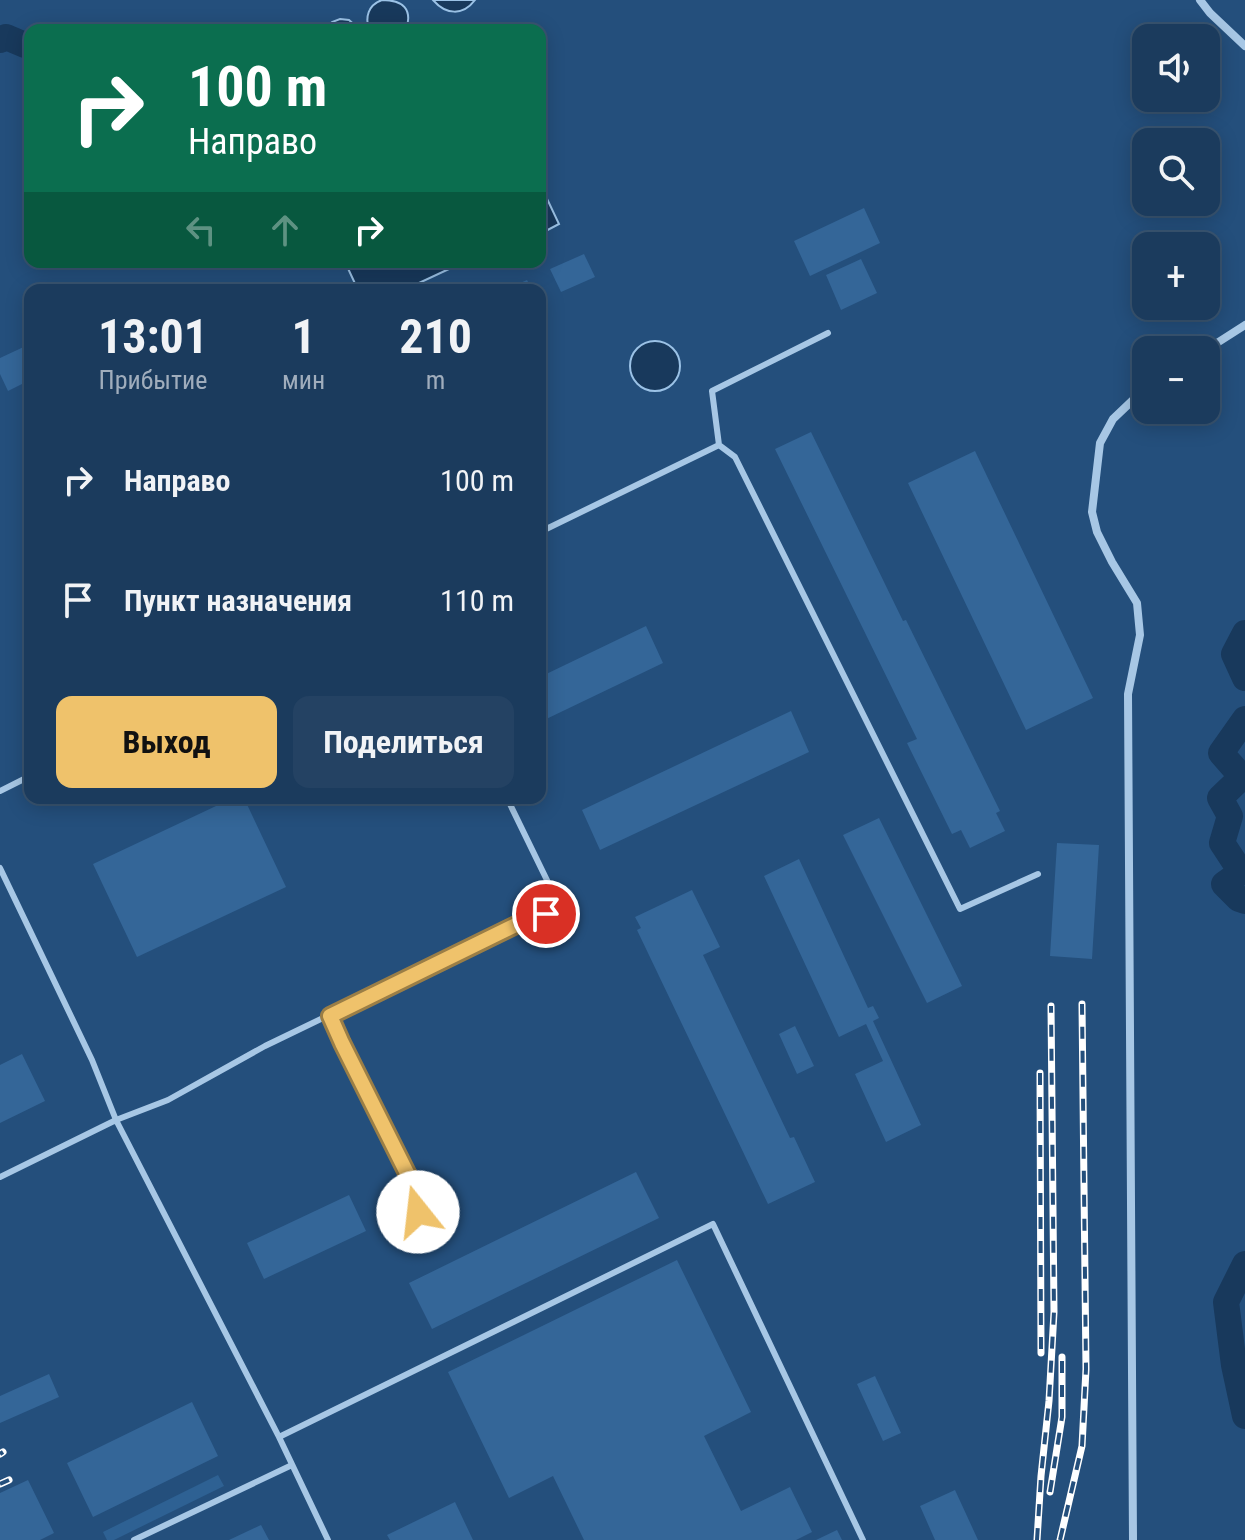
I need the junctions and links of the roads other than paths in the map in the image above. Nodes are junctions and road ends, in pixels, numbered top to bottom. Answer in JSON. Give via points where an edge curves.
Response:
{"nodes":[{"id":1,"x":1200,"y":0,"type":"edge"},
{"id":2,"x":1245,"y":46,"type":"edge"},
{"id":3,"x":1245,"y":325,"type":"edge"},
{"id":4,"x":828,"y":333,"type":"dead end"},
{"id":5,"x":1220,"y":341,"type":"edge"},
{"id":6,"x":1132,"y":401,"type":"edge"},
{"id":7,"x":719,"y":445,"type":"junction"},
{"id":8,"x":546,"y":529,"type":"edge"},
{"id":9,"x":24,"y":779,"type":"edge"},
{"id":10,"x":0,"y":791,"type":"edge"},
{"id":11,"x":510,"y":804,"type":"edge"},
{"id":12,"x":0,"y":868,"type":"edge"},
{"id":13,"x":1038,"y":874,"type":"dead end"},
{"id":14,"x":330,"y":1016,"type":"junction"},
{"id":15,"x":116,"y":1120,"type":"junction"},
{"id":16,"x":0,"y":1177,"type":"edge"},
{"id":17,"x":418,"y":1212,"type":"dead end"},
{"id":18,"x":279,"y":1437,"type":"junction"},
{"id":19,"x":292,"y":1465,"type":"junction"},
{"id":20,"x":158,"y":1529,"type":"junction"},
{"id":21,"x":134,"y":1540,"type":"edge"},
{"id":22,"x":161,"y":1540,"type":"edge"},
{"id":23,"x":328,"y":1540,"type":"edge"},
{"id":24,"x":863,"y":1540,"type":"edge"},
{"id":25,"x":1133,"y":1540,"type":"edge"}],
"edges":[{"from":1,"to":2,"type":"street"},
{"from":3,"to":5,"type":"street"},
{"from":4,"to":7,"type":"lane","via":[[712,391]]},
{"from":6,"to":25,"type":"street","via":[[1113,419],[1100,443],[1092,512],[1097,532],[1137,603],[1140,635],[1128,694]]},
{"from":7,"to":8,"type":"lane"},
{"from":7,"to":13,"type":"lane","via":[[735,457],[960,909]]},
{"from":9,"to":10,"type":"lane"},
{"from":11,"to":14,"type":"lane","via":[[561,909],[530,918]]},
{"from":12,"to":15,"type":"lane"},
{"from":14,"to":15,"type":"lane","via":[[168,1100]]},
{"from":14,"to":17,"type":"lane","via":[[419,1197]]},
{"from":15,"to":16,"type":"lane"},
{"from":15,"to":18,"type":"lane"},
{"from":18,"to":19,"type":"lane"},
{"from":18,"to":24,"type":"lane","via":[[713,1224]]},
{"from":19,"to":20,"type":"lane"},
{"from":19,"to":23,"type":"lane"},
{"from":20,"to":21,"type":"lane"},
{"from":20,"to":22,"type":"lane"}]}
